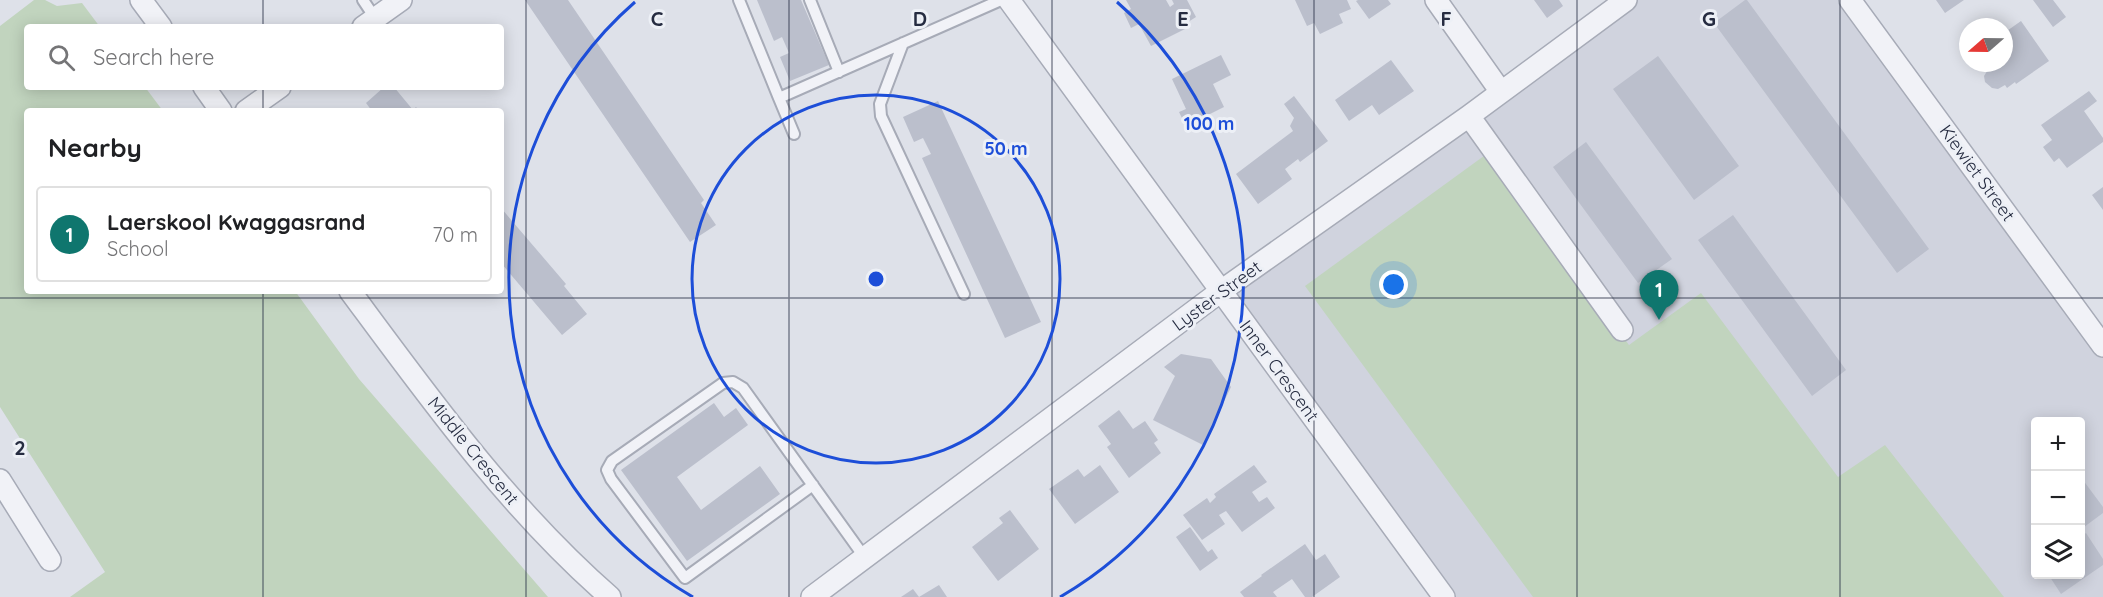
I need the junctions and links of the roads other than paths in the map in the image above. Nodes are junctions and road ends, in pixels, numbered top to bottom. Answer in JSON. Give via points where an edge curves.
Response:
{"nodes":[{"id":1,"x":363,"y":0,"type":"edge"},
{"id":2,"x":400,"y":0,"type":"edge"},
{"id":3,"x":739,"y":0,"type":"edge"},
{"id":4,"x":810,"y":0,"type":"edge"},
{"id":5,"x":1001,"y":0,"type":"edge"},
{"id":6,"x":1009,"y":0,"type":"edge"},
{"id":7,"x":1436,"y":0,"type":"edge"},
{"id":8,"x":1626,"y":0,"type":"edge"},
{"id":9,"x":1850,"y":0,"type":"edge"},
{"id":10,"x":145,"y":1,"type":"edge"},
{"id":11,"x":369,"y":23,"type":"edge"},
{"id":12,"x":159,"y":24,"type":"edge"},
{"id":13,"x":903,"y":43,"type":"junction"},
{"id":14,"x":838,"y":72,"type":"junction"},
{"id":15,"x":206,"y":90,"type":"edge"},
{"id":16,"x":276,"y":90,"type":"edge"},
{"id":17,"x":1501,"y":92,"type":"junction"},
{"id":18,"x":779,"y":98,"type":"junction"},
{"id":19,"x":219,"y":108,"type":"edge"},
{"id":20,"x":250,"y":108,"type":"edge"},
{"id":21,"x":1469,"y":116,"type":"junction"},
{"id":22,"x":794,"y":134,"type":"dead end"},
{"id":23,"x":1221,"y":291,"type":"junction"},
{"id":24,"x":352,"y":294,"type":"edge"},
{"id":25,"x":964,"y":294,"type":"dead end"},
{"id":26,"x":1622,"y":330,"type":"dead end"},
{"id":27,"x":2103,"y":346,"type":"edge"},
{"id":28,"x":0,"y":480,"type":"edge"},
{"id":29,"x":813,"y":485,"type":"junction"},
{"id":30,"x":865,"y":558,"type":"junction"},
{"id":31,"x":50,"y":560,"type":"dead end"},
{"id":32,"x":610,"y":597,"type":"edge"},
{"id":33,"x":812,"y":597,"type":"edge"},
{"id":34,"x":1444,"y":597,"type":"edge"}],
"edges":[{"from":1,"to":11,"type":"lane"},
{"from":2,"to":11,"type":"street"},
{"from":3,"to":18,"type":"lane"},
{"from":4,"to":14,"type":"lane"},
{"from":5,"to":13,"type":"lane"},
{"from":6,"to":23,"type":"street","name":"Inner Crescent"},
{"from":7,"to":17,"type":"street"},
{"from":8,"to":17,"type":"street","name":"Lyster Street"},
{"from":9,"to":27,"type":"street","name":"Kiewiet Street"},
{"from":10,"to":12,"type":"street"},
{"from":13,"to":14,"type":"lane"},
{"from":13,"to":25,"type":"lane","via":[[880,104],[881,116]]},
{"from":14,"to":18,"type":"lane"},
{"from":15,"to":19,"type":"street"},
{"from":16,"to":20,"type":"street"},
{"from":17,"to":21,"type":"street","name":"Lyster Street"},
{"from":18,"to":22,"type":"lane"},
{"from":21,"to":23,"type":"street","name":"Lyster Street"},
{"from":21,"to":26,"type":"street"},
{"from":23,"to":30,"type":"street","name":"Lyster Street"},
{"from":23,"to":34,"type":"street","name":"Inner Crescent"},
{"from":24,"to":32,"type":"street","name":"Middle Crescent","via":[[513,502],[573,565]]},
{"from":28,"to":31,"type":"street"},
{"from":29,"to":29,"type":"lane","via":[[744,388],[733,382],[723,383],[612,461],[607,470],[685,578]]},
{"from":29,"to":30,"type":"lane"},
{"from":30,"to":33,"type":"street","name":"Lyster Street"}]}
